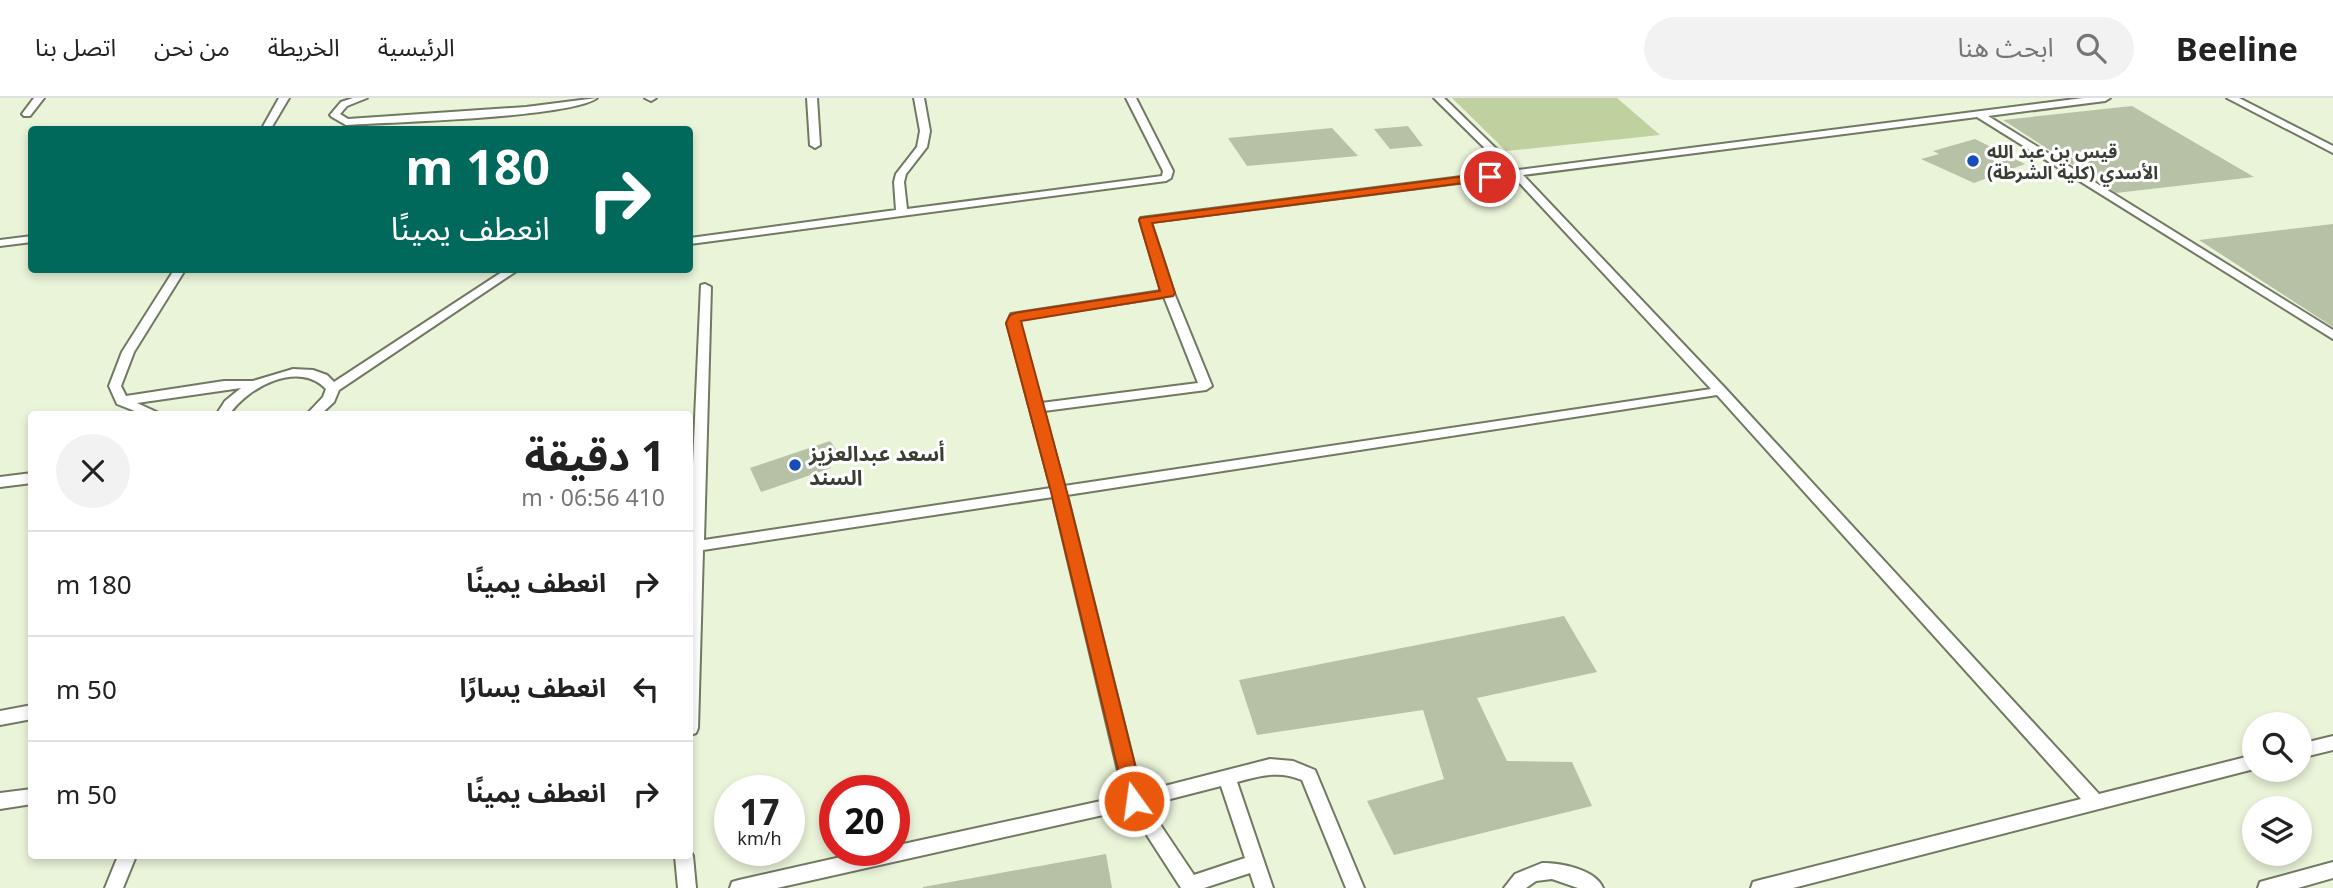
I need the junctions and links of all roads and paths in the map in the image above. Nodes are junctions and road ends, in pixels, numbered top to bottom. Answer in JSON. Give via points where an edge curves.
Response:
{"nodes":[{"id":1,"x":39,"y":98,"type":"edge"},
{"id":2,"x":284,"y":98,"type":"edge"},
{"id":3,"x":362,"y":98,"type":"edge"},
{"id":4,"x":592,"y":98,"type":"edge"},
{"id":5,"x":812,"y":98,"type":"edge"},
{"id":6,"x":919,"y":98,"type":"edge"},
{"id":7,"x":1131,"y":98,"type":"edge"},
{"id":8,"x":1439,"y":98,"type":"edge"},
{"id":9,"x":2099,"y":98,"type":"edge"},
{"id":10,"x":2105,"y":98,"type":"edge"},
{"id":11,"x":2232,"y":98,"type":"edge"},
{"id":12,"x":27,"y":114,"type":"dead end"},
{"id":13,"x":1979,"y":114,"type":"junction"},
{"id":14,"x":267,"y":126,"type":"edge"},
{"id":15,"x":815,"y":145,"type":"dead end"},
{"id":16,"x":2333,"y":150,"type":"edge"},
{"id":17,"x":1517,"y":173,"type":"junction"},
{"id":18,"x":902,"y":214,"type":"junction"},
{"id":19,"x":28,"y":240,"type":"edge"},
{"id":20,"x":693,"y":241,"type":"edge"},
{"id":21,"x":0,"y":243,"type":"edge"},
{"id":22,"x":177,"y":273,"type":"edge"},
{"id":23,"x":507,"y":273,"type":"edge"},
{"id":24,"x":705,"y":287,"type":"dead end"},
{"id":25,"x":1168,"y":293,"type":"junction"},
{"id":26,"x":2333,"y":335,"type":"edge"},
{"id":27,"x":256,"y":383,"type":"junction"},
{"id":28,"x":332,"y":388,"type":"junction"},
{"id":29,"x":1720,"y":391,"type":"junction"},
{"id":30,"x":122,"y":401,"type":"junction"},
{"id":31,"x":1037,"y":408,"type":"junction"},
{"id":32,"x":147,"y":411,"type":"edge"},
{"id":33,"x":224,"y":411,"type":"edge"},
{"id":34,"x":318,"y":411,"type":"edge"},
{"id":35,"x":28,"y":478,"type":"edge"},
{"id":36,"x":0,"y":482,"type":"edge"},
{"id":37,"x":1059,"y":492,"type":"junction"},
{"id":38,"x":698,"y":546,"type":"junction"},
{"id":39,"x":693,"y":660,"type":"edge"},
{"id":40,"x":28,"y":713,"type":"edge"},
{"id":41,"x":0,"y":718,"type":"edge"},
{"id":42,"x":2333,"y":743,"type":"edge"},
{"id":43,"x":2312,"y":748,"type":"edge"},
{"id":44,"x":2242,"y":765,"type":"edge"},
{"id":45,"x":1227,"y":777,"type":"junction"},
{"id":46,"x":28,"y":797,"type":"edge"},
{"id":47,"x":0,"y":801,"type":"edge"},
{"id":48,"x":1134,"y":801,"type":"junction"},
{"id":49,"x":2094,"y":801,"type":"junction"},
{"id":50,"x":126,"y":859,"type":"edge"},
{"id":51,"x":684,"y":859,"type":"edge"},
{"id":52,"x":1256,"y":863,"type":"junction"},
{"id":53,"x":2333,"y":870,"type":"edge"},
{"id":54,"x":1191,"y":886,"type":"edge"},
{"id":55,"x":114,"y":888,"type":"edge"},
{"id":56,"x":687,"y":888,"type":"edge"},
{"id":57,"x":739,"y":888,"type":"edge"},
{"id":58,"x":1264,"y":888,"type":"edge"},
{"id":59,"x":1355,"y":888,"type":"edge"},
{"id":60,"x":1513,"y":888,"type":"edge"},
{"id":61,"x":1594,"y":888,"type":"edge"},
{"id":62,"x":1760,"y":888,"type":"edge"},
{"id":63,"x":2267,"y":888,"type":"edge"}],
"edges":[{"from":1,"to":12,"type":"lane"},
{"from":2,"to":14,"type":"lane"},
{"from":3,"to":4,"type":"lane","via":[[344,103],[335,115],[346,122],[526,110]]},
{"from":5,"to":15,"type":"lane"},
{"from":6,"to":18,"type":"lane","via":[[925,131],[922,147],[901,174]]},
{"from":7,"to":18,"type":"lane","via":[[1168,171],[1166,178]]},
{"from":8,"to":17,"type":"lane"},
{"from":9,"to":10,"type":"lane"},
{"from":9,"to":13,"type":"lane"},
{"from":11,"to":16,"type":"lane"},
{"from":13,"to":17,"type":"lane"},
{"from":13,"to":26,"type":"lane"},
{"from":17,"to":25,"type":"lane","via":[[1145,220]]},
{"from":17,"to":29,"type":"lane"},
{"from":18,"to":20,"type":"lane"},
{"from":19,"to":21,"type":"lane"},
{"from":22,"to":30,"type":"lane","via":[[128,352],[115,386]]},
{"from":23,"to":28,"type":"lane"},
{"from":24,"to":38,"type":"lane"},
{"from":25,"to":31,"type":"lane","via":[[1015,317]]},
{"from":25,"to":31,"type":"lane","via":[[1206,386]]},
{"from":27,"to":28,"type":"lane","via":[[287,374],[315,374],[328,379]]},
{"from":27,"to":30,"type":"lane"},
{"from":27,"to":33,"type":"lane","via":[[239,393]]},
{"from":28,"to":34,"type":"lane"},
{"from":29,"to":37,"type":"lane"},
{"from":29,"to":49,"type":"lane"},
{"from":30,"to":32,"type":"lane"},
{"from":31,"to":37,"type":"lane"},
{"from":35,"to":36,"type":"lane"},
{"from":37,"to":38,"type":"lane"},
{"from":37,"to":48,"type":"lane"},
{"from":38,"to":39,"type":"lane"},
{"from":40,"to":41,"type":"lane"},
{"from":42,"to":43,"type":"lane"},
{"from":44,"to":49,"type":"lane"},
{"from":45,"to":48,"type":"lane"},
{"from":45,"to":52,"type":"lane"},
{"from":45,"to":59,"type":"lane","via":[[1270,766],[1310,775]]},
{"from":46,"to":47,"type":"lane"},
{"from":48,"to":54,"type":"lane"},
{"from":48,"to":57,"type":"lane"},
{"from":49,"to":62,"type":"lane"},
{"from":50,"to":55,"type":"lane"},
{"from":51,"to":56,"type":"lane"},
{"from":52,"to":54,"type":"lane"},
{"from":52,"to":58,"type":"lane"},
{"from":53,"to":63,"type":"lane"},
{"from":60,"to":61,"type":"lane","via":[[1539,871],[1559,871]]}]}
